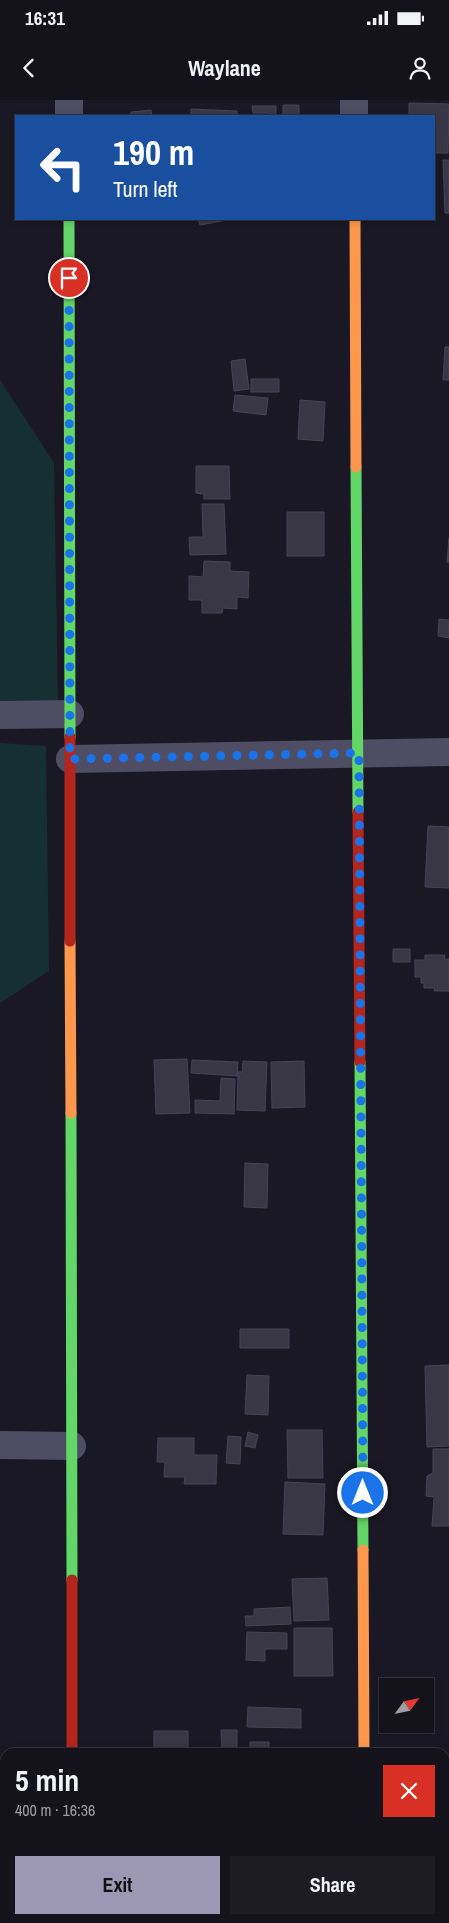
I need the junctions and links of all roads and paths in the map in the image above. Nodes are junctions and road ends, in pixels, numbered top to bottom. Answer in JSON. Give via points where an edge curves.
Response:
{"nodes":[{"id":1,"x":69,"y":100,"type":"edge"},
{"id":2,"x":354,"y":100,"type":"edge"},
{"id":3,"x":69,"y":115,"type":"edge"},
{"id":4,"x":354,"y":115,"type":"edge"},
{"id":5,"x":69,"y":220,"type":"edge"},
{"id":6,"x":355,"y":220,"type":"edge"},
{"id":7,"x":0,"y":714,"type":"edge"},
{"id":8,"x":70,"y":714,"type":"junction"},
{"id":9,"x":449,"y":752,"type":"edge"},
{"id":10,"x":359,"y":753,"type":"junction"},
{"id":11,"x":70,"y":759,"type":"junction"},
{"id":12,"x":0,"y":1445,"type":"edge"},
{"id":13,"x":72,"y":1446,"type":"junction"},
{"id":14,"x":72,"y":1748,"type":"edge"},
{"id":15,"x":364,"y":1748,"type":"edge"}],
"edges":[{"from":1,"to":3,"type":"street"},
{"from":2,"to":4,"type":"street"},
{"from":5,"to":8,"type":"street"},
{"from":6,"to":10,"type":"street"},
{"from":7,"to":8,"type":"street"},
{"from":8,"to":11,"type":"street"},
{"from":9,"to":10,"type":"street"},
{"from":10,"to":11,"type":"street"},
{"from":10,"to":15,"type":"street"},
{"from":11,"to":13,"type":"street"},
{"from":12,"to":13,"type":"street"},
{"from":13,"to":14,"type":"street"}]}
